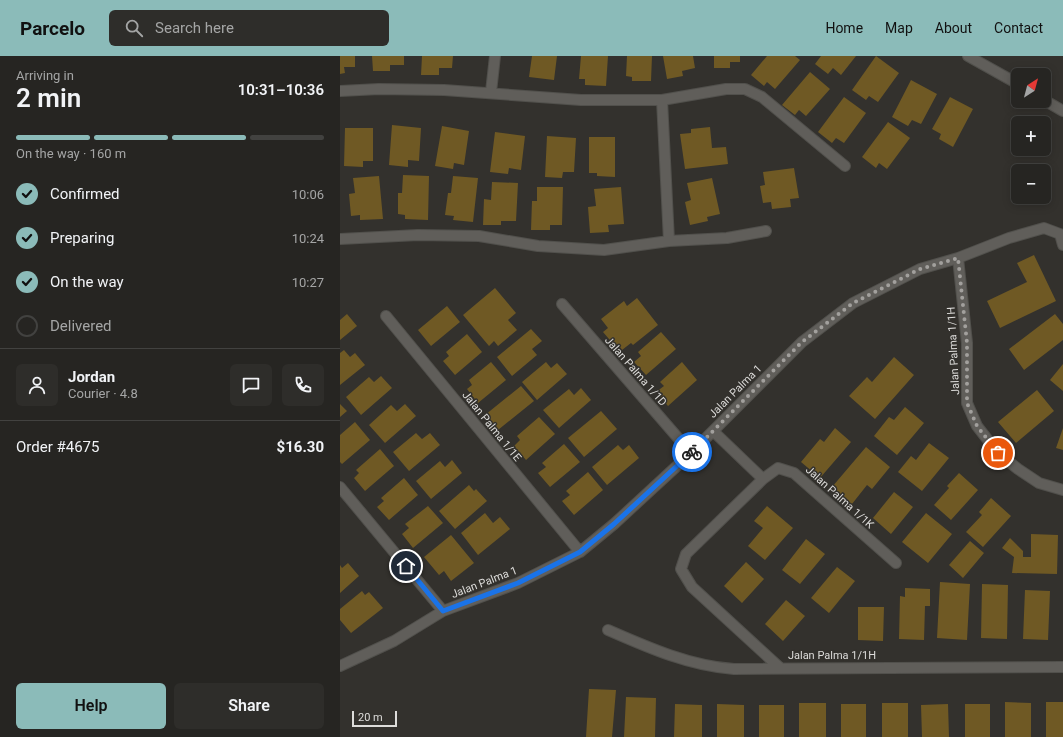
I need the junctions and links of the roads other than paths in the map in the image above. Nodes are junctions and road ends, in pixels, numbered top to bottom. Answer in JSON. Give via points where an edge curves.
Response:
{"nodes":[{"id":1,"x":495,"y":56,"type":"edge"},
{"id":2,"x":968,"y":56,"type":"edge"},
{"id":3,"x":1011,"y":80,"type":"edge"},
{"id":4,"x":340,"y":91,"type":"edge"},
{"id":5,"x":491,"y":92,"type":"junction"},
{"id":6,"x":662,"y":100,"type":"junction"},
{"id":7,"x":1051,"y":104,"type":"edge"},
{"id":8,"x":1063,"y":111,"type":"edge"},
{"id":9,"x":845,"y":166,"type":"dead end"},
{"id":10,"x":1062,"y":229,"type":"edge"},
{"id":11,"x":766,"y":231,"type":"dead end"},
{"id":12,"x":340,"y":239,"type":"edge"},
{"id":13,"x":669,"y":241,"type":"junction"},
{"id":14,"x":1063,"y":245,"type":"edge"},
{"id":15,"x":958,"y":258,"type":"junction"},
{"id":16,"x":562,"y":304,"type":"dead end"},
{"id":17,"x":386,"y":316,"type":"dead end"},
{"id":18,"x":713,"y":431,"type":"junction"},
{"id":19,"x":691,"y":453,"type":"junction"},
{"id":20,"x":763,"y":479,"type":"junction"},
{"id":21,"x":340,"y":487,"type":"edge"},
{"id":22,"x":1063,"y":490,"type":"edge"},
{"id":23,"x":580,"y":552,"type":"junction"},
{"id":24,"x":896,"y":562,"type":"dead end"},
{"id":25,"x":443,"y":611,"type":"junction"},
{"id":26,"x":608,"y":630,"type":"dead end"},
{"id":27,"x":340,"y":666,"type":"edge"},
{"id":28,"x":779,"y":667,"type":"junction"},
{"id":29,"x":1063,"y":667,"type":"edge"}],
"edges":[{"from":1,"to":5,"type":"street"},
{"from":2,"to":3,"type":"street"},
{"from":4,"to":5,"type":"street"},
{"from":5,"to":6,"type":"street","via":[[581,100]]},
{"from":6,"to":9,"type":"street","via":[[726,89],[745,89],[762,97]]},
{"from":6,"to":13,"type":"street"},
{"from":7,"to":8,"type":"street"},
{"from":10,"to":14,"type":"street"},
{"from":10,"to":15,"type":"street","name":"Jalan Palma 1","via":[[1044,228],[1009,238]]},
{"from":11,"to":13,"type":"street","via":[[727,238]]},
{"from":12,"to":13,"type":"street","via":[[418,235],[479,236],[538,246],[604,250]]},
{"from":15,"to":18,"type":"street","name":"Jalan Palma 1","via":[[920,269],[853,303],[802,342]]},
{"from":15,"to":22,"type":"street","name":"Jalan Palma 1/1H","via":[[967,343],[967,403],[977,426],[998,453],[1018,469],[1039,483]]},
{"from":16,"to":19,"type":"street","name":"Jalan Palma 1/1D"},
{"from":17,"to":23,"type":"street","name":"Jalan Palma 1/1E"},
{"from":18,"to":19,"type":"street","name":"Jalan Palma 1"},
{"from":18,"to":20,"type":"street"},
{"from":19,"to":23,"type":"street","name":"Jalan Palma 1"},
{"from":20,"to":24,"type":"street","name":"Jalan Palma 1/1K","via":[[778,468],[794,472]]},
{"from":20,"to":28,"type":"street","via":[[686,554],[681,569],[692,587]]},
{"from":21,"to":25,"type":"street"},
{"from":23,"to":25,"type":"street","name":"Jalan Palma 1","via":[[518,583]]},
{"from":25,"to":27,"type":"street","name":"Jalan Palma 1","via":[[394,641]]},
{"from":26,"to":28,"type":"street","name":"Jalan Palma 1/1H","via":[[651,649],[707,666],[734,669]]},
{"from":28,"to":29,"type":"street","name":"Jalan Palma 1/1H"}]}
